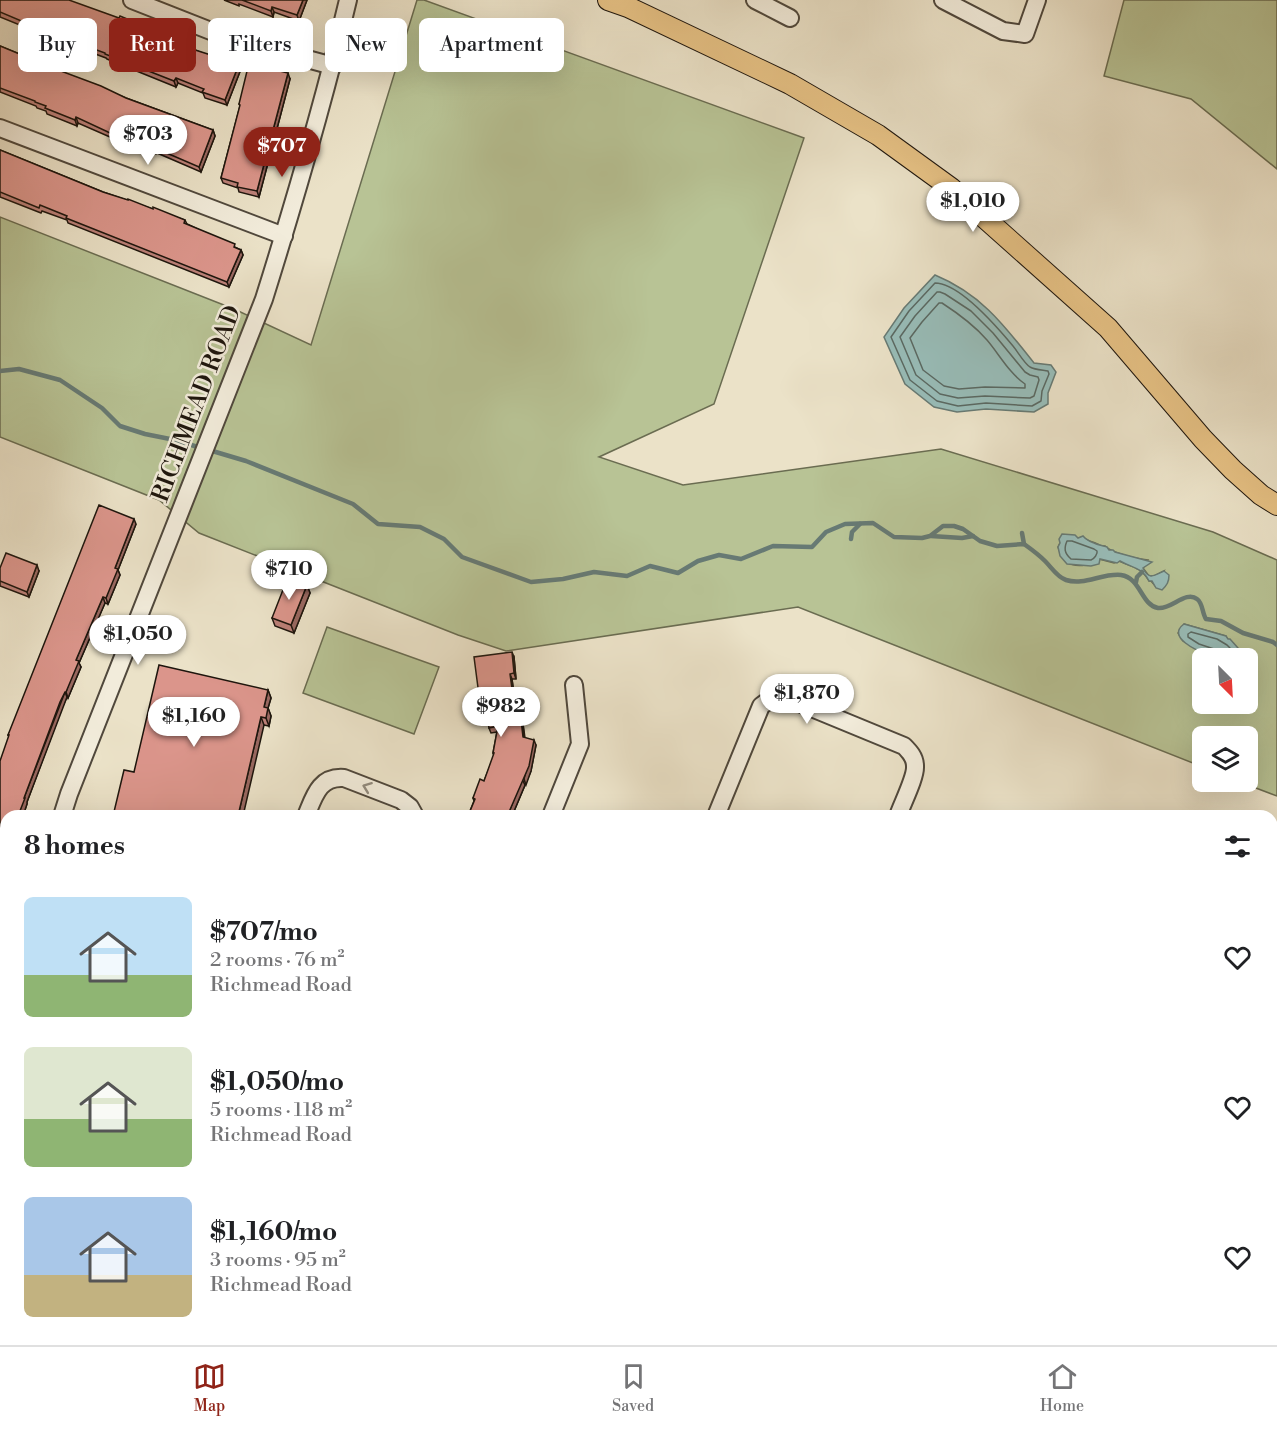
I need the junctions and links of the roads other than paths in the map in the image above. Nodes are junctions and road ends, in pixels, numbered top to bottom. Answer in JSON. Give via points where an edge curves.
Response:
{"nodes":[{"id":1,"x":132,"y":0,"type":"edge"},
{"id":2,"x":348,"y":0,"type":"edge"},
{"id":3,"x":608,"y":0,"type":"edge"},
{"id":4,"x":755,"y":0,"type":"edge"},
{"id":5,"x":944,"y":0,"type":"edge"},
{"id":6,"x":1036,"y":0,"type":"edge"},
{"id":7,"x":344,"y":18,"type":"edge"},
{"id":8,"x":790,"y":18,"type":"dead end"},
{"id":9,"x":325,"y":64,"type":"edge"},
{"id":10,"x":331,"y":72,"type":"edge"},
{"id":11,"x":0,"y":128,"type":"edge"},
{"id":12,"x":284,"y":236,"type":"junction"},
{"id":13,"x":1277,"y":505,"type":"edge"},
{"id":14,"x":574,"y":685,"type":"dead end"},
{"id":15,"x":64,"y":810,"type":"edge"},
{"id":16,"x":309,"y":810,"type":"edge"},
{"id":17,"x":412,"y":810,"type":"edge"},
{"id":18,"x":553,"y":810,"type":"edge"},
{"id":19,"x":718,"y":810,"type":"edge"},
{"id":20,"x":900,"y":810,"type":"edge"}],
"edges":[{"from":1,"to":9,"type":"street","via":[[225,37]]},
{"from":2,"to":7,"type":"street","name":"RICHMEAD ROAD"},
{"from":3,"to":13,"type":"main road","via":[[790,84],[878,135],[951,188],[1108,328],[1203,439],[1254,489]]},
{"from":4,"to":8,"type":"street"},
{"from":5,"to":6,"type":"street","via":[[1003,30],[1025,34]]},
{"from":10,"to":12,"type":"street","name":"RICHMEAD ROAD"},
{"from":11,"to":12,"type":"street"},
{"from":12,"to":15,"type":"street","name":"RICHMEAD ROAD","via":[[264,299]]},
{"from":14,"to":18,"type":"street","via":[[580,744]]},
{"from":17,"to":16,"type":"street","one_way":true,"via":[[401,800],[344,778],[321,786]]},
{"from":19,"to":20,"type":"street","via":[[761,706],[785,697],[904,746],[916,766]]}]}
